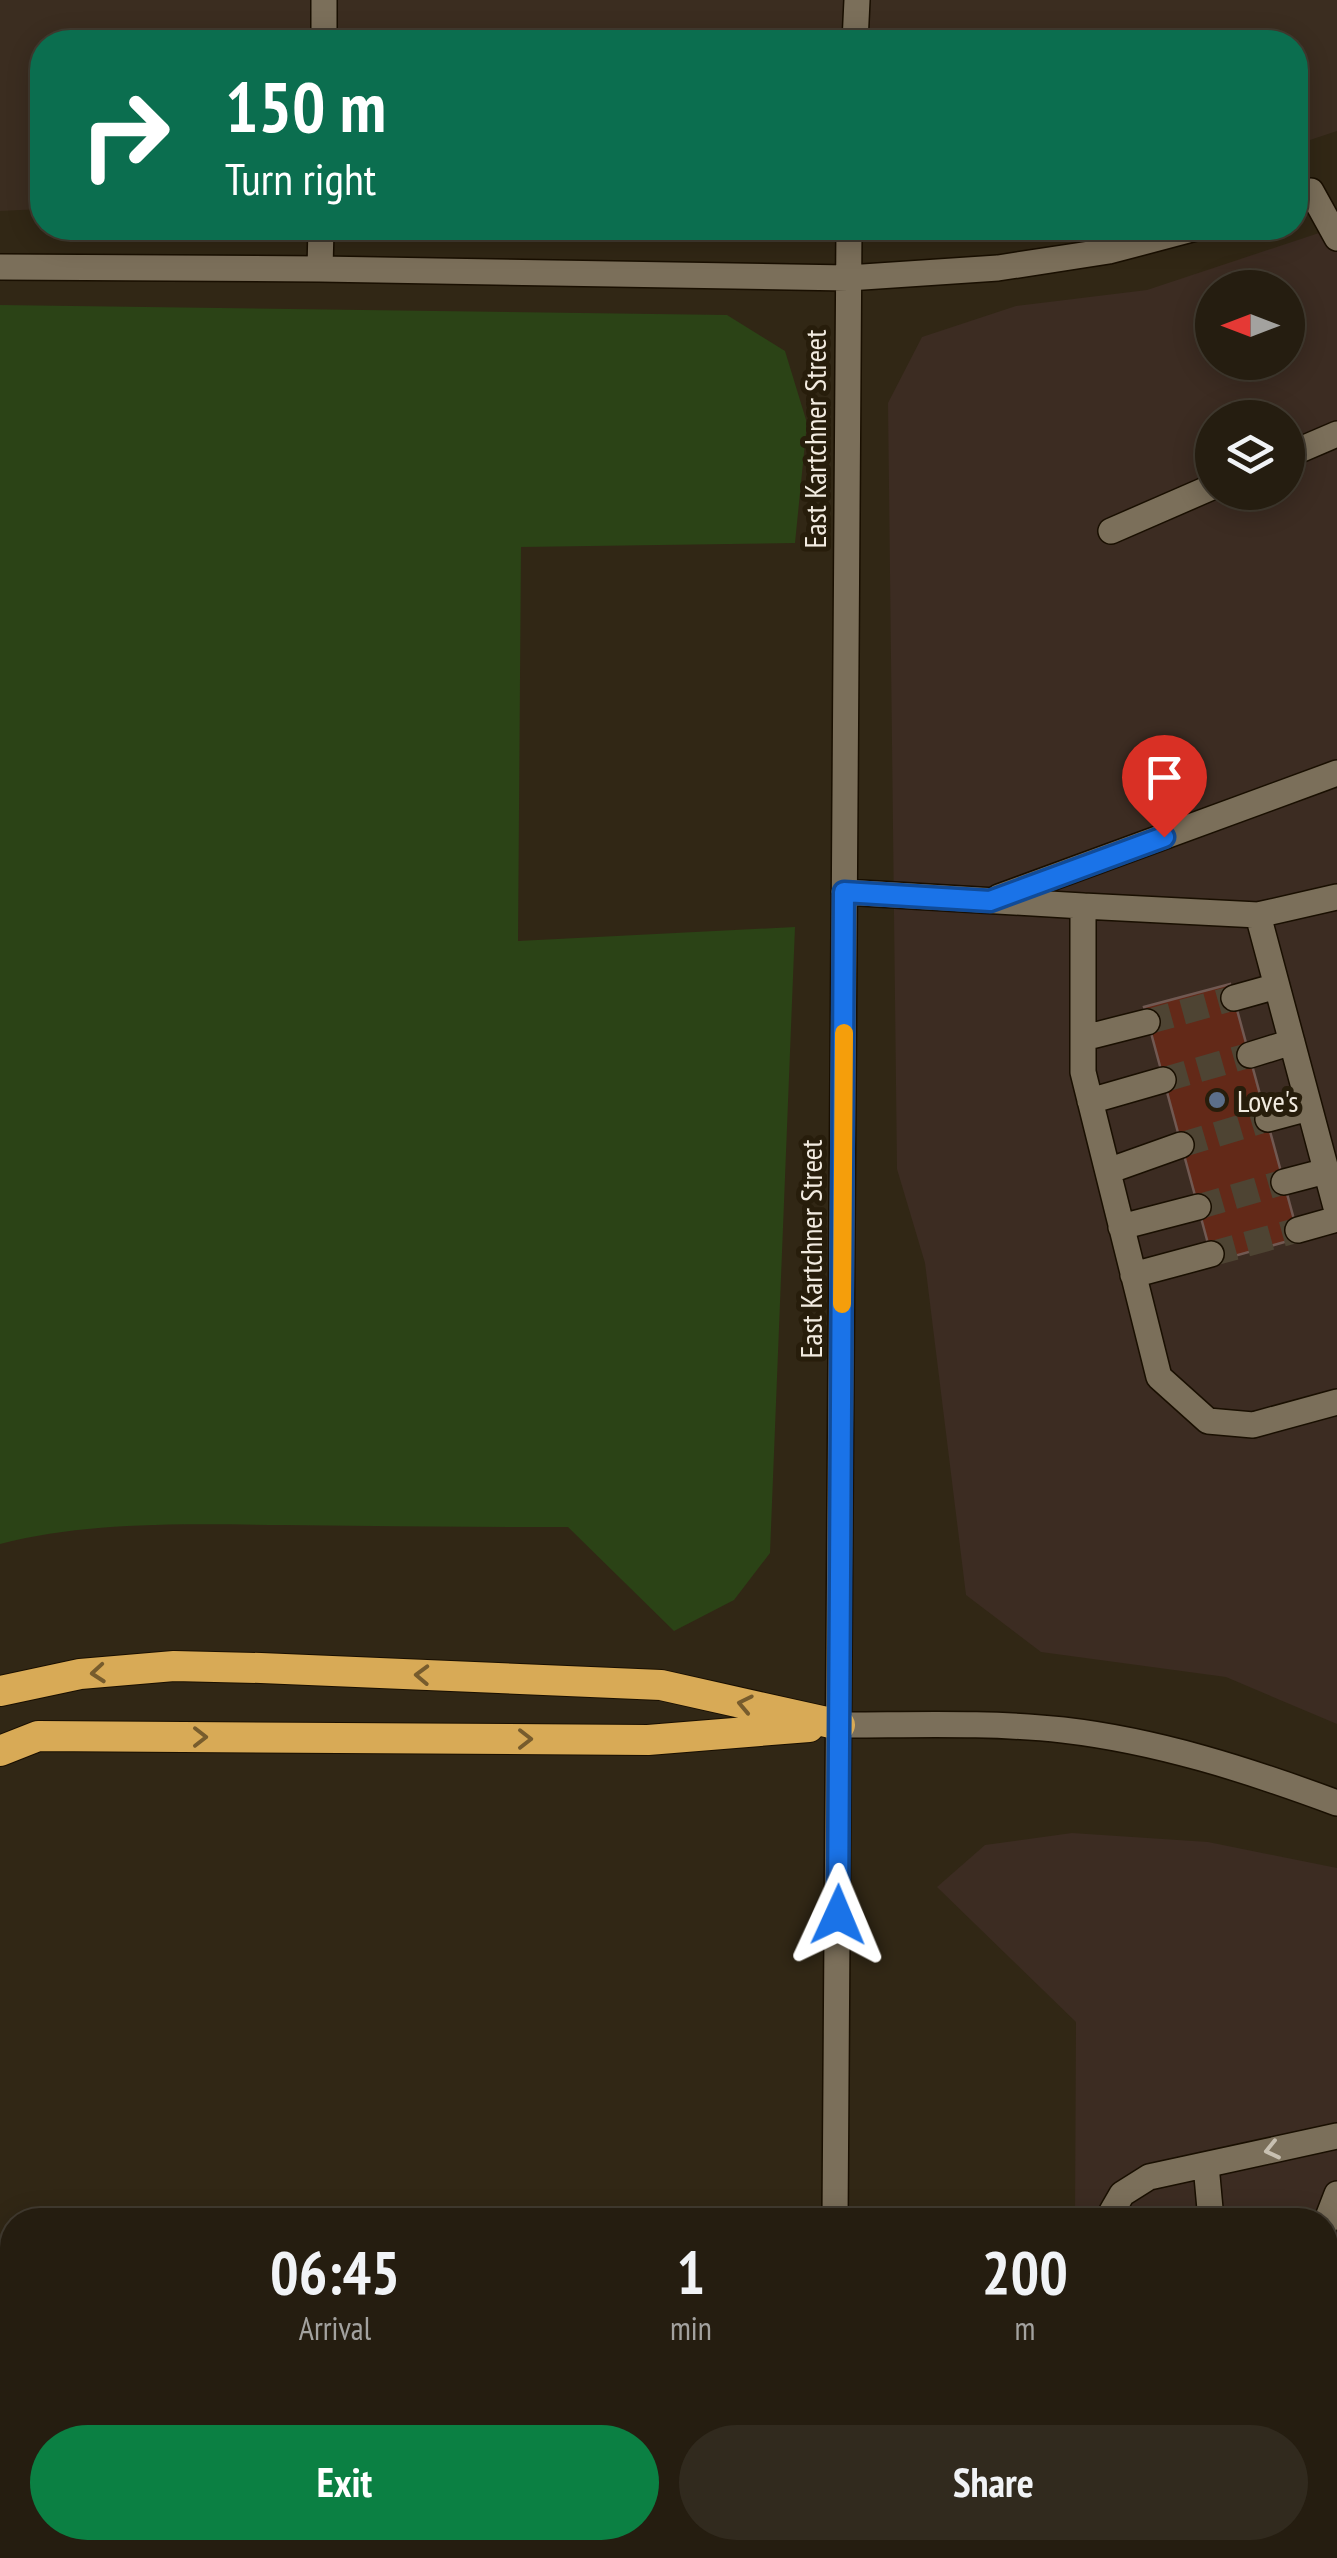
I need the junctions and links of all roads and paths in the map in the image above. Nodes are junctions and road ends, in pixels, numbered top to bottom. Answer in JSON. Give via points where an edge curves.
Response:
{"nodes":[{"id":1,"x":324,"y":0,"type":"edge"},
{"id":2,"x":857,"y":0,"type":"edge"},
{"id":3,"x":324,"y":30,"type":"edge"},
{"id":4,"x":856,"y":30,"type":"edge"},
{"id":5,"x":1337,"y":182,"type":"edge"},
{"id":6,"x":1308,"y":192,"type":"edge"},
{"id":7,"x":1308,"y":200,"type":"edge"},
{"id":8,"x":1337,"y":238,"type":"edge"},
{"id":9,"x":321,"y":240,"type":"edge"},
{"id":10,"x":850,"y":240,"type":"edge"},
{"id":11,"x":1151,"y":240,"type":"edge"},
{"id":12,"x":0,"y":267,"type":"edge"},
{"id":13,"x":320,"y":269,"type":"junction"},
{"id":14,"x":848,"y":278,"type":"junction"},
{"id":15,"x":1337,"y":434,"type":"edge"},
{"id":16,"x":1305,"y":448,"type":"edge"},
{"id":17,"x":1195,"y":494,"type":"edge"},
{"id":18,"x":1111,"y":530,"type":"dead end"},
{"id":19,"x":1337,"y":773,"type":"edge"},
{"id":20,"x":844,"y":892,"type":"junction"},
{"id":21,"x":1337,"y":897,"type":"edge"},
{"id":22,"x":990,"y":901,"type":"junction"},
{"id":23,"x":1083,"y":906,"type":"junction"},
{"id":24,"x":1258,"y":915,"type":"junction"},
{"id":25,"x":1277,"y":986,"type":"junction"},
{"id":26,"x":1234,"y":998,"type":"tunnel mouth"},
{"id":27,"x":1148,"y":1022,"type":"tunnel mouth"},
{"id":28,"x":1084,"y":1038,"type":"junction"},
{"id":29,"x":1292,"y":1042,"type":"junction"},
{"id":30,"x":1250,"y":1054,"type":"tunnel mouth"},
{"id":31,"x":1163,"y":1080,"type":"tunnel mouth"},
{"id":32,"x":1090,"y":1102,"type":"junction"},
{"id":33,"x":1309,"y":1108,"type":"junction"},
{"id":34,"x":1268,"y":1119,"type":"tunnel mouth"},
{"id":35,"x":1181,"y":1145,"type":"tunnel mouth"},
{"id":36,"x":1108,"y":1171,"type":"junction"},
{"id":37,"x":1326,"y":1171,"type":"junction"},
{"id":38,"x":1284,"y":1182,"type":"tunnel mouth"},
{"id":39,"x":1198,"y":1207,"type":"tunnel mouth"},
{"id":40,"x":1337,"y":1211,"type":"edge"},
{"id":41,"x":1337,"y":1219,"type":"edge"},
{"id":42,"x":1121,"y":1228,"type":"junction"},
{"id":43,"x":1298,"y":1230,"type":"tunnel mouth"},
{"id":44,"x":1210,"y":1254,"type":"tunnel mouth"},
{"id":45,"x":1133,"y":1275,"type":"junction"},
{"id":46,"x":1337,"y":1402,"type":"edge"},
{"id":47,"x":0,"y":1691,"type":"edge"},
{"id":48,"x":840,"y":1725,"type":"junction"},
{"id":49,"x":0,"y":1751,"type":"edge"},
{"id":50,"x":1337,"y":1803,"type":"edge"},
{"id":51,"x":1337,"y":2136,"type":"edge"},
{"id":52,"x":1206,"y":2165,"type":"junction"},
{"id":53,"x":835,"y":2208,"type":"edge"},
{"id":54,"x":1114,"y":2208,"type":"edge"},
{"id":55,"x":1210,"y":2208,"type":"edge"}],
"edges":[{"from":1,"to":3,"type":"street"},
{"from":2,"to":4,"type":"street"},
{"from":5,"to":6,"type":"street"},
{"from":7,"to":8,"type":"street"},
{"from":9,"to":13,"type":"street"},
{"from":10,"to":14,"type":"street","name":"East Kartchner Street"},
{"from":11,"to":14,"type":"street","via":[[998,268]]},
{"from":12,"to":13,"type":"street"},
{"from":13,"to":14,"type":"street"},
{"from":14,"to":20,"type":"street","name":"East Kartchner Street"},
{"from":15,"to":16,"type":"street"},
{"from":17,"to":18,"type":"street"},
{"from":19,"to":22,"type":"street"},
{"from":20,"to":22,"type":"street"},
{"from":20,"to":48,"type":"street","name":"East Kartchner Street"},
{"from":21,"to":24,"type":"street"},
{"from":22,"to":23,"type":"street"},
{"from":23,"to":24,"type":"street"},
{"from":23,"to":28,"type":"street"},
{"from":24,"to":25,"type":"street"},
{"from":25,"to":26,"type":"street"},
{"from":25,"to":29,"type":"street"},
{"from":27,"to":28,"type":"street"},
{"from":28,"to":32,"type":"street"},
{"from":29,"to":30,"type":"street"},
{"from":29,"to":33,"type":"street"},
{"from":31,"to":32,"type":"street"},
{"from":32,"to":36,"type":"street"},
{"from":33,"to":34,"type":"street"},
{"from":33,"to":37,"type":"street"},
{"from":35,"to":36,"type":"street"},
{"from":36,"to":42,"type":"street"},
{"from":37,"to":38,"type":"street"},
{"from":37,"to":40,"type":"street"},
{"from":39,"to":42,"type":"street"},
{"from":41,"to":43,"type":"street"},
{"from":42,"to":45,"type":"street"},
{"from":44,"to":45,"type":"street"},
{"from":45,"to":46,"type":"street","via":[[1159,1378],[1208,1421],[1252,1425]]},
{"from":48,"to":47,"type":"highway","one_way":true,"via":[[661,1685],[262,1668],[80,1674]]},
{"from":49,"to":48,"type":"highway","one_way":true,"via":[[38,1736],[648,1740]]},
{"from":48,"to":50,"type":"street","via":[[1062,1730],[1166,1747]]},
{"from":48,"to":53,"type":"street","name":"East Kartchner Street"},
{"from":51,"to":52,"type":"street","one_way":true},
{"from":52,"to":54,"type":"street","via":[[1149,2177],[1122,2194]]},
{"from":52,"to":55,"type":"street"}]}
